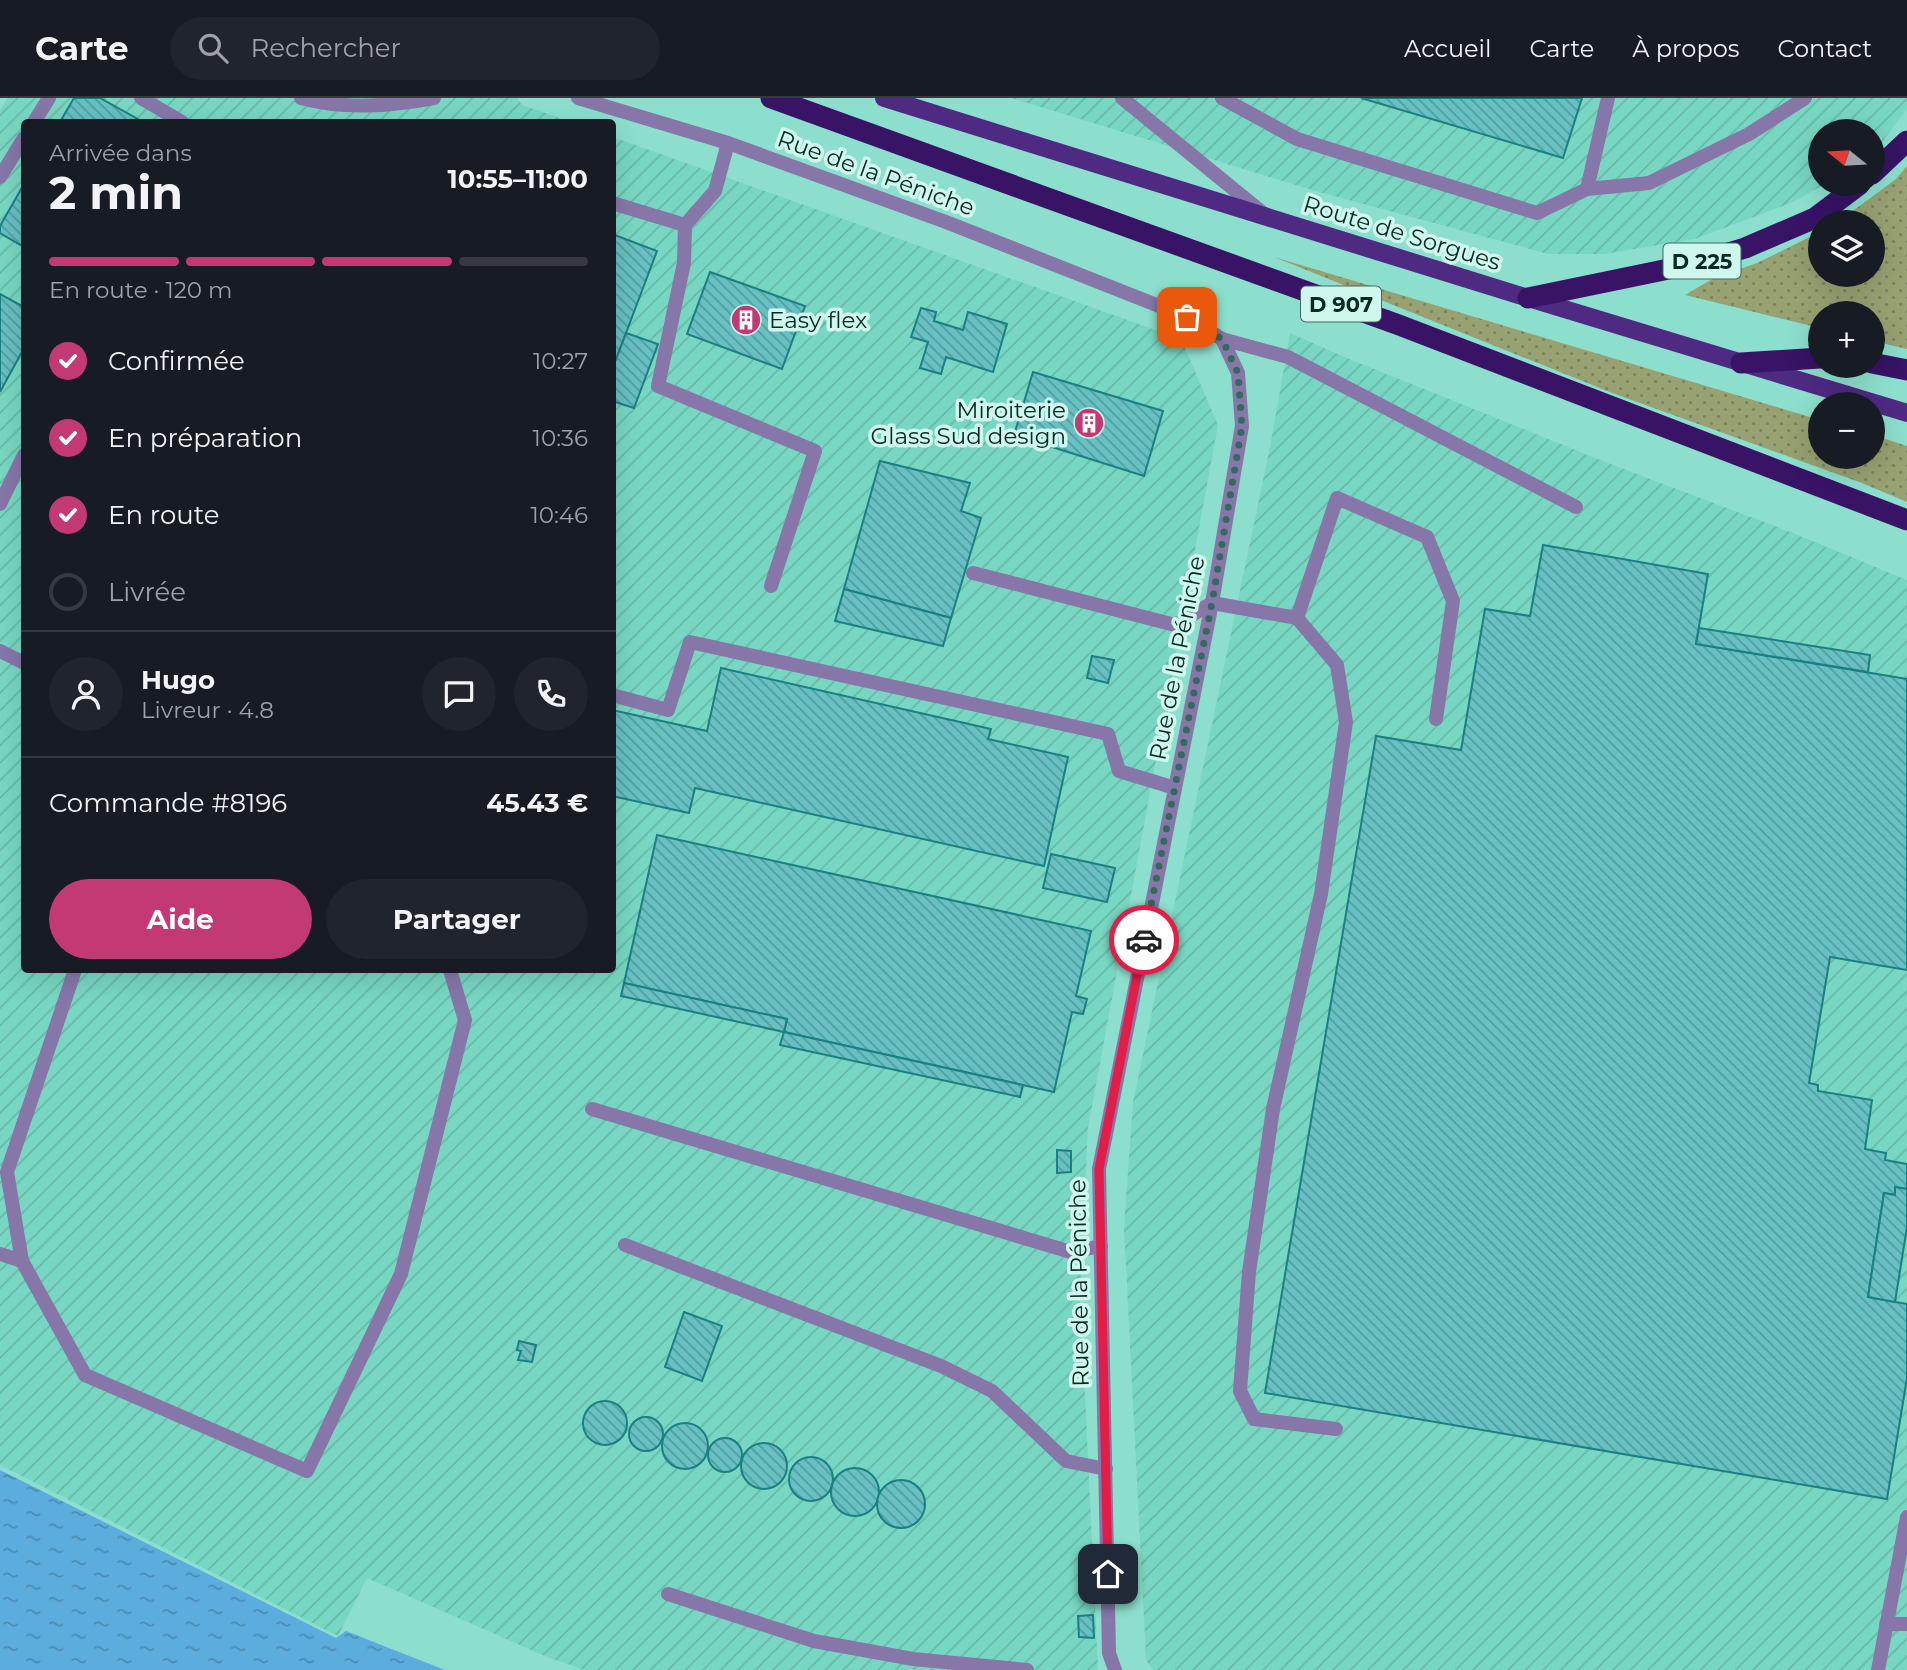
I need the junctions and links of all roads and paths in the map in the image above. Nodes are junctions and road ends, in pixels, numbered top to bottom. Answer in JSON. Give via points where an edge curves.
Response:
{"nodes":[{"id":1,"x":49,"y":98,"type":"edge"},
{"id":2,"x":141,"y":98,"type":"edge"},
{"id":3,"x":301,"y":98,"type":"edge"},
{"id":4,"x":434,"y":98,"type":"edge"},
{"id":5,"x":578,"y":98,"type":"edge"},
{"id":6,"x":771,"y":98,"type":"edge"},
{"id":7,"x":884,"y":98,"type":"edge"},
{"id":8,"x":1122,"y":98,"type":"edge"},
{"id":9,"x":1222,"y":98,"type":"edge"},
{"id":10,"x":1608,"y":98,"type":"edge"},
{"id":11,"x":1805,"y":98,"type":"edge"},
{"id":12,"x":36,"y":119,"type":"edge"},
{"id":13,"x":177,"y":119,"type":"edge"},
{"id":14,"x":1907,"y":141,"type":"edge"},
{"id":15,"x":21,"y":143,"type":"edge"},
{"id":16,"x":728,"y":143,"type":"junction"},
{"id":17,"x":1885,"y":162,"type":"edge"},
{"id":18,"x":0,"y":177,"type":"edge"},
{"id":19,"x":1587,"y":189,"type":"junction"},
{"id":20,"x":1844,"y":196,"type":"edge"},
{"id":21,"x":616,"y":204,"type":"edge"},
{"id":22,"x":1268,"y":217,"type":"junction"},
{"id":23,"x":685,"y":225,"type":"junction"},
{"id":24,"x":1528,"y":299,"type":"junction"},
{"id":25,"x":1222,"y":339,"type":"junction"},
{"id":26,"x":1808,"y":359,"type":"edge"},
{"id":27,"x":1741,"y":363,"type":"junction"},
{"id":28,"x":1885,"y":366,"type":"edge"},
{"id":29,"x":1907,"y":370,"type":"edge"},
{"id":30,"x":1907,"y":413,"type":"edge"},
{"id":31,"x":21,"y":461,"type":"edge"},
{"id":32,"x":0,"y":504,"type":"edge"},
{"id":33,"x":1576,"y":507,"type":"dead end"},
{"id":34,"x":1907,"y":520,"type":"edge"},
{"id":35,"x":973,"y":573,"type":"dead end"},
{"id":36,"x":771,"y":586,"type":"dead end"},
{"id":37,"x":1212,"y":603,"type":"junction"},
{"id":38,"x":1297,"y":618,"type":"junction"},
{"id":39,"x":0,"y":651,"type":"edge"},
{"id":40,"x":21,"y":662,"type":"edge"},
{"id":41,"x":616,"y":696,"type":"edge"},
{"id":42,"x":1436,"y":719,"type":"dead end"},
{"id":43,"x":1175,"y":788,"type":"junction"},
{"id":44,"x":74,"y":973,"type":"edge"},
{"id":45,"x":451,"y":973,"type":"edge"},
{"id":46,"x":592,"y":1109,"type":"dead end"},
{"id":47,"x":625,"y":1245,"type":"dead end"},
{"id":48,"x":1101,"y":1246,"type":"junction"},
{"id":49,"x":0,"y":1254,"type":"edge"},
{"id":50,"x":22,"y":1261,"type":"junction"},
{"id":51,"x":1336,"y":1430,"type":"dead end"},
{"id":52,"x":1105,"y":1469,"type":"junction"},
{"id":53,"x":1907,"y":1517,"type":"edge"},
{"id":54,"x":668,"y":1594,"type":"dead end"},
{"id":55,"x":1886,"y":1624,"type":"junction"},
{"id":56,"x":1907,"y":1624,"type":"edge"},
{"id":57,"x":1027,"y":1670,"type":"edge"},
{"id":58,"x":1115,"y":1670,"type":"edge"},
{"id":59,"x":1878,"y":1670,"type":"edge"}],
"edges":[{"from":1,"to":12,"type":"street"},
{"from":2,"to":13,"type":"street"},
{"from":3,"to":4,"type":"street","via":[[323,104],[390,106]]},
{"from":5,"to":16,"type":"street","name":"Rue de la Péniche"},
{"from":6,"to":34,"type":"highway","number":"D 907","via":[[1399,325]]},
{"from":7,"to":22,"type":"main road","name":"Route de Sorgues","number":"D 907"},
{"from":8,"to":22,"type":"street"},
{"from":9,"to":19,"type":"street","via":[[1297,139],[1537,213]]},
{"from":10,"to":19,"type":"street"},
{"from":11,"to":19,"type":"street","via":[[1749,134],[1649,183]]},
{"from":14,"to":17,"type":"highway"},
{"from":15,"to":18,"type":"street"},
{"from":16,"to":23,"type":"street","via":[[715,191]]},
{"from":16,"to":25,"type":"street","name":"Rue de la Péniche","via":[[1162,307]]},
{"from":20,"to":24,"type":"highway","number":"D 225","via":[[1815,218],[1745,248],[1688,265]]},
{"from":21,"to":23,"type":"street"},
{"from":22,"to":24,"type":"main road","name":"Route de Sorgues","number":"D 907"},
{"from":23,"to":36,"type":"street","via":[[684,263],[658,386],[815,451]]},
{"from":24,"to":27,"type":"main road","name":"Route de Sorgues","number":"D 907"},
{"from":25,"to":33,"type":"street","via":[[1288,357]]},
{"from":25,"to":37,"type":"street","name":"Rue de la Péniche","via":[[1238,373],[1242,426]]},
{"from":26,"to":27,"type":"highway","number":"D 907"},
{"from":27,"to":30,"type":"main road","name":"Route de Sorgues","number":"D 907"},
{"from":28,"to":29,"type":"highway"},
{"from":31,"to":32,"type":"street"},
{"from":35,"to":37,"type":"street","via":[[1175,625]]},
{"from":37,"to":38,"type":"street"},
{"from":37,"to":43,"type":"street","name":"Rue de la Péniche"},
{"from":38,"to":42,"type":"street","via":[[1337,498],[1427,537],[1453,601]]},
{"from":38,"to":51,"type":"street","via":[[1337,665],[1346,722],[1321,894],[1273,1109],[1250,1272],[1240,1391],[1254,1419]]},
{"from":39,"to":40,"type":"street"},
{"from":41,"to":43,"type":"street","via":[[668,710],[690,642],[1108,734],[1119,771]]},
{"from":43,"to":48,"type":"street","name":"Rue de la Péniche","via":[[1099,1169]]},
{"from":44,"to":50,"type":"street","via":[[7,1172]]},
{"from":45,"to":50,"type":"street","via":[[465,1020],[401,1274],[307,1471],[85,1376]]},
{"from":46,"to":48,"type":"street","via":[[1071,1252]]},
{"from":47,"to":52,"type":"street","via":[[941,1366],[992,1391],[1066,1461]]},
{"from":48,"to":52,"type":"street","name":"Rue de la Péniche"},
{"from":49,"to":50,"type":"street"},
{"from":52,"to":58,"type":"street","name":"Rue de la Péniche","via":[[1109,1653]]},
{"from":53,"to":55,"type":"street"},
{"from":54,"to":57,"type":"street","via":[[814,1641],[913,1660]]},
{"from":55,"to":56,"type":"street"},
{"from":55,"to":59,"type":"street"}]}
